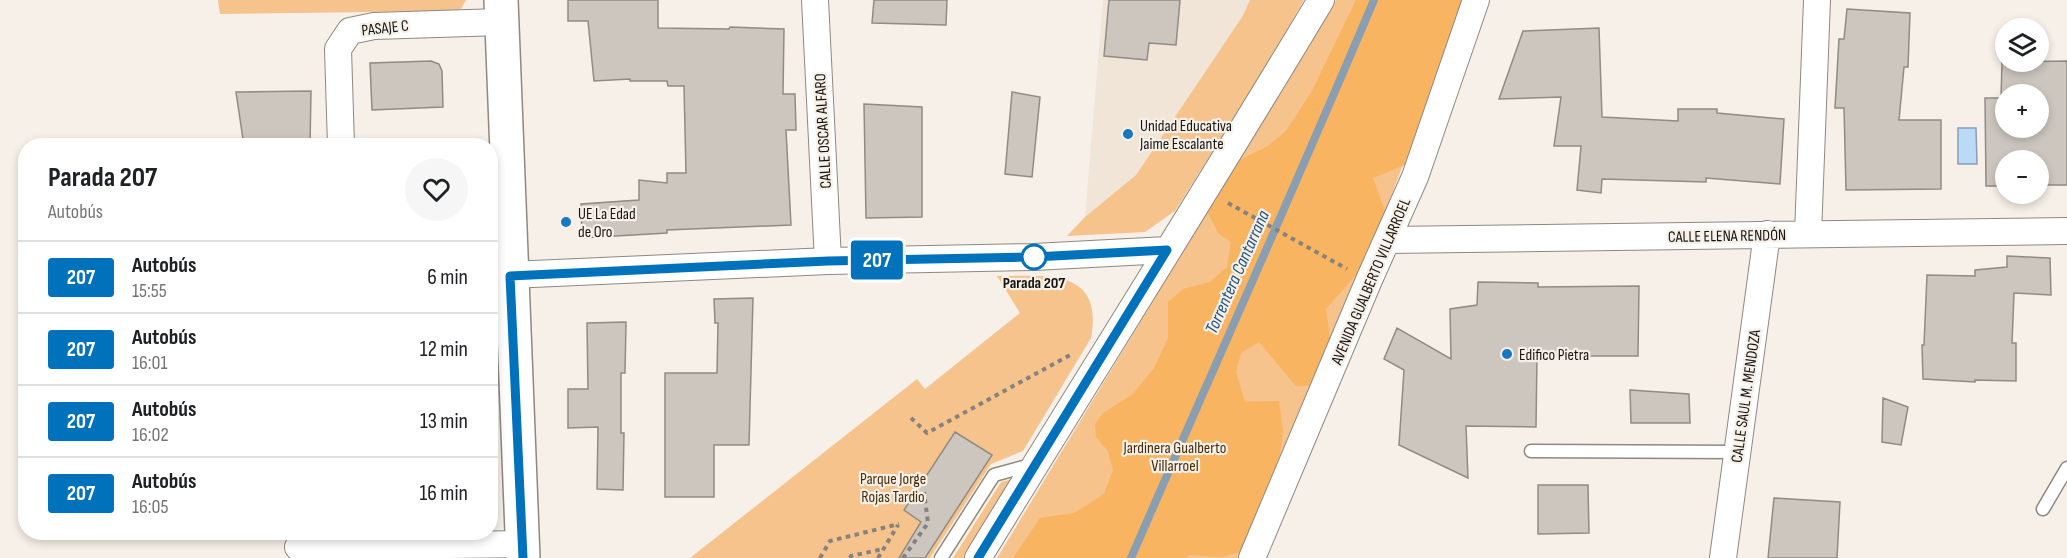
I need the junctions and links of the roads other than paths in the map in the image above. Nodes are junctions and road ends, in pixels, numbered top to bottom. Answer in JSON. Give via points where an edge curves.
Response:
{"nodes":[{"id":1,"x":815,"y":0,"type":"edge"},
{"id":2,"x":1322,"y":0,"type":"edge"},
{"id":3,"x":1476,"y":0,"type":"edge"},
{"id":4,"x":1817,"y":0,"type":"edge"},
{"id":5,"x":501,"y":11,"type":"edge"},
{"id":6,"x":341,"y":138,"type":"edge"},
{"id":7,"x":2067,"y":231,"type":"edge"},
{"id":8,"x":1767,"y":234,"type":"junction"},
{"id":9,"x":1808,"y":234,"type":"junction"},
{"id":10,"x":1387,"y":240,"type":"junction"},
{"id":11,"x":1167,"y":250,"type":"junction"},
{"id":12,"x":828,"y":261,"type":"junction"},
{"id":13,"x":510,"y":276,"type":"junction"},
{"id":14,"x":1531,"y":451,"type":"dead end"},
{"id":15,"x":1737,"y":452,"type":"junction"},
{"id":16,"x":1035,"y":464,"type":"junction"},
{"id":17,"x":2067,"y":468,"type":"edge"},
{"id":18,"x":2043,"y":509,"type":"dead end"},
{"id":19,"x":345,"y":540,"type":"edge"},
{"id":20,"x":366,"y":540,"type":"edge"},
{"id":21,"x":298,"y":547,"type":"dead end"},
{"id":22,"x":523,"y":551,"type":"edge"},
{"id":23,"x":941,"y":558,"type":"edge"},
{"id":24,"x":978,"y":558,"type":"edge"},
{"id":25,"x":1252,"y":558,"type":"edge"},
{"id":26,"x":1722,"y":558,"type":"edge"}],
"edges":[{"from":1,"to":12,"type":"street","name":"CALLE OSCAR ALFARO"},
{"from":2,"to":11,"type":"street"},
{"from":3,"to":10,"type":"street","name":"AVENIDA GUALBERTO VILLARROEL","via":[[1415,177]]},
{"from":4,"to":9,"type":"street"},
{"from":5,"to":6,"type":"street","name":"PASAJE C","via":[[350,31],[338,49]]},
{"from":5,"to":13,"type":"main road"},
{"from":7,"to":9,"type":"street","name":"CALLE ELENA RENDÓN"},
{"from":8,"to":9,"type":"street","name":"CALLE ELENA RENDÓN"},
{"from":8,"to":10,"type":"street","name":"CALLE ELENA RENDÓN"},
{"from":8,"to":15,"type":"street","name":"CALLE SAUL M. MENDOZA"},
{"from":10,"to":25,"type":"street","name":"AVENIDA GUALBERTO VILLARROEL"},
{"from":11,"to":12,"type":"street"},
{"from":11,"to":16,"type":"street"},
{"from":12,"to":13,"type":"street"},
{"from":13,"to":22,"type":"main road"},
{"from":14,"to":15,"type":"lane"},
{"from":15,"to":26,"type":"street","name":"CALLE SAUL M. MENDOZA"},
{"from":16,"to":23,"type":"lane","via":[[994,475]]},
{"from":16,"to":24,"type":"street"},
{"from":17,"to":18,"type":"lane"},
{"from":19,"to":21,"type":"street"},
{"from":20,"to":22,"type":"street"}]}
